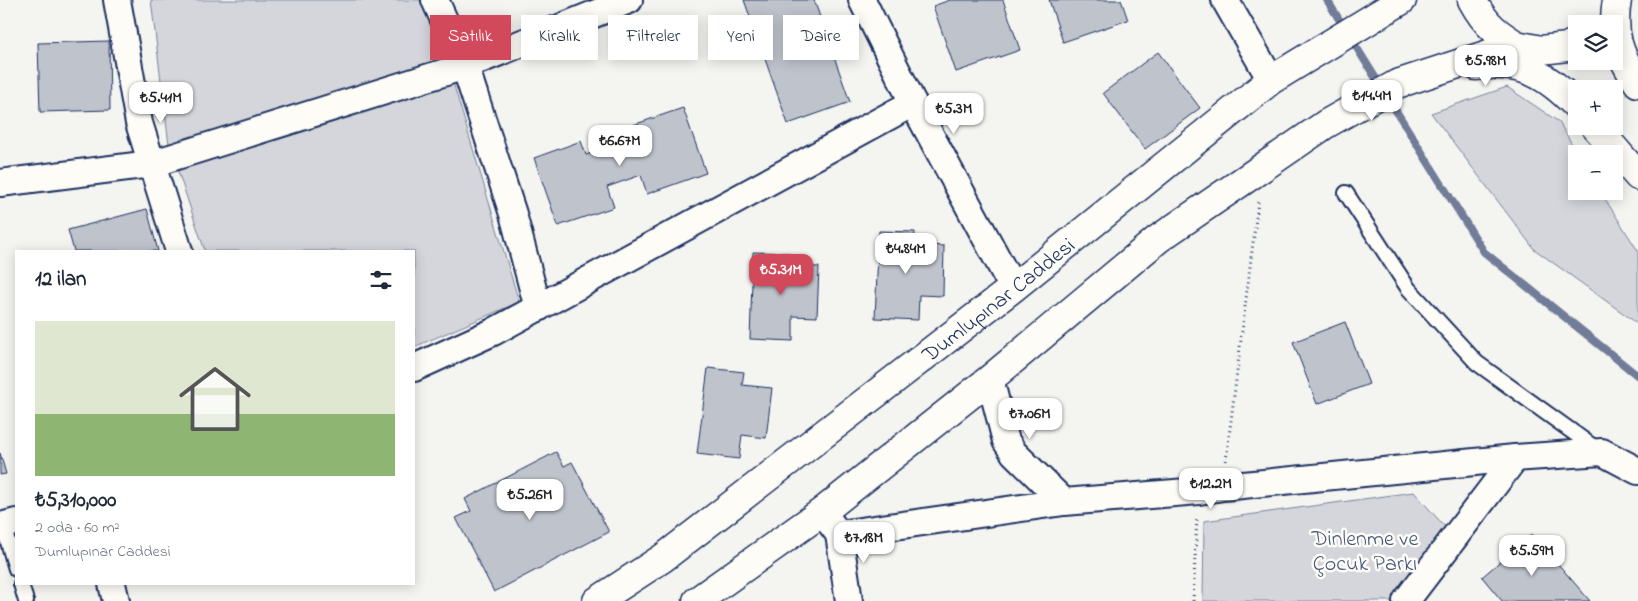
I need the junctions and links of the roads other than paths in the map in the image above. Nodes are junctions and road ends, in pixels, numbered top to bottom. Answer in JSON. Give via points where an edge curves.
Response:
{"nodes":[{"id":1,"x":117,"y":0,"type":"edge"},
{"id":2,"x":435,"y":0,"type":"edge"},
{"id":3,"x":629,"y":0,"type":"edge"},
{"id":4,"x":862,"y":0,"type":"edge"},
{"id":5,"x":1225,"y":0,"type":"edge"},
{"id":6,"x":1402,"y":0,"type":"edge"},
{"id":7,"x":1472,"y":0,"type":"edge"},
{"id":8,"x":1616,"y":0,"type":"edge"},
{"id":9,"x":1608,"y":15,"type":"edge"},
{"id":10,"x":1516,"y":45,"type":"junction"},
{"id":11,"x":1568,"y":46,"type":"edge"},
{"id":12,"x":465,"y":66,"type":"junction"},
{"id":13,"x":1272,"y":80,"type":"junction"},
{"id":14,"x":1638,"y":83,"type":"edge"},
{"id":15,"x":1397,"y":84,"type":"junction"},
{"id":16,"x":1568,"y":91,"type":"edge"},
{"id":17,"x":1568,"y":96,"type":"edge"},
{"id":18,"x":913,"y":103,"type":"junction"},
{"id":19,"x":1603,"y":135,"type":"edge"},
{"id":20,"x":151,"y":164,"type":"junction"},
{"id":21,"x":1638,"y":176,"type":"edge"},
{"id":22,"x":0,"y":183,"type":"edge"},
{"id":23,"x":1346,"y":193,"type":"dead end"},
{"id":24,"x":179,"y":250,"type":"edge"},
{"id":25,"x":1013,"y":288,"type":"junction"},
{"id":26,"x":538,"y":308,"type":"junction"},
{"id":27,"x":415,"y":368,"type":"edge"},
{"id":28,"x":990,"y":379,"type":"junction"},
{"id":29,"x":1602,"y":452,"type":"junction"},
{"id":30,"x":1514,"y":458,"type":"junction"},
{"id":31,"x":1638,"y":471,"type":"edge"},
{"id":32,"x":1064,"y":502,"type":"junction"},
{"id":33,"x":822,"y":512,"type":"junction"},
{"id":34,"x":6,"y":524,"type":"edge"},
{"id":35,"x":839,"y":534,"type":"junction"},
{"id":36,"x":15,"y":564,"type":"edge"},
{"id":37,"x":21,"y":585,"type":"edge"},
{"id":38,"x":112,"y":585,"type":"edge"},
{"id":39,"x":26,"y":601,"type":"edge"},
{"id":40,"x":116,"y":601,"type":"edge"},
{"id":41,"x":597,"y":601,"type":"edge"},
{"id":42,"x":697,"y":601,"type":"edge"},
{"id":43,"x":849,"y":601,"type":"edge"},
{"id":44,"x":1406,"y":601,"type":"edge"}],
"edges":[{"from":1,"to":20,"type":"street","via":[[139,123]]},
{"from":2,"to":12,"type":"street"},
{"from":3,"to":12,"type":"street"},
{"from":4,"to":18,"type":"street"},
{"from":5,"to":13,"type":"street"},
{"from":6,"to":13,"type":"main road","name":"Dumlupınar Caddesi"},
{"from":7,"to":10,"type":"main road","via":[[1482,18],[1497,34]]},
{"from":8,"to":9,"type":"main road"},
{"from":8,"to":14,"type":"main road","via":[[1613,20],[1617,43],[1625,65]]},
{"from":10,"to":11,"type":"main road","via":[[1541,50]]},
{"from":10,"to":15,"type":"main road"},
{"from":10,"to":16,"type":"main road","via":[[1553,67]]},
{"from":12,"to":20,"type":"street"},
{"from":12,"to":26,"type":"street","via":[[513,214]]},
{"from":13,"to":25,"type":"main road","name":"Dumlupınar Caddesi"},
{"from":15,"to":17,"type":"main road","via":[[1479,66],[1508,65],[1539,73]]},
{"from":15,"to":28,"type":"main road","via":[[1326,124],[1158,239]]},
{"from":18,"to":25,"type":"street"},
{"from":18,"to":26,"type":"street"},
{"from":19,"to":21,"type":"main road"},
{"from":20,"to":22,"type":"street"},
{"from":20,"to":24,"type":"street"},
{"from":23,"to":29,"type":"lane","via":[[1408,288],[1477,363]]},
{"from":25,"to":41,"type":"main road","name":"Dumlupınar Caddesi","via":[[663,558]]},
{"from":26,"to":27,"type":"street"},
{"from":28,"to":32,"type":"street","via":[[1006,441]]},
{"from":28,"to":33,"type":"main road"},
{"from":29,"to":30,"type":"street"},
{"from":29,"to":31,"type":"street"},
{"from":30,"to":32,"type":"street"},
{"from":30,"to":44,"type":"street"},
{"from":32,"to":35,"type":"street"},
{"from":33,"to":35,"type":"street"},
{"from":33,"to":42,"type":"main road"},
{"from":34,"to":36,"type":"lane"},
{"from":35,"to":43,"type":"street"},
{"from":37,"to":39,"type":"lane"},
{"from":38,"to":40,"type":"street"}]}
